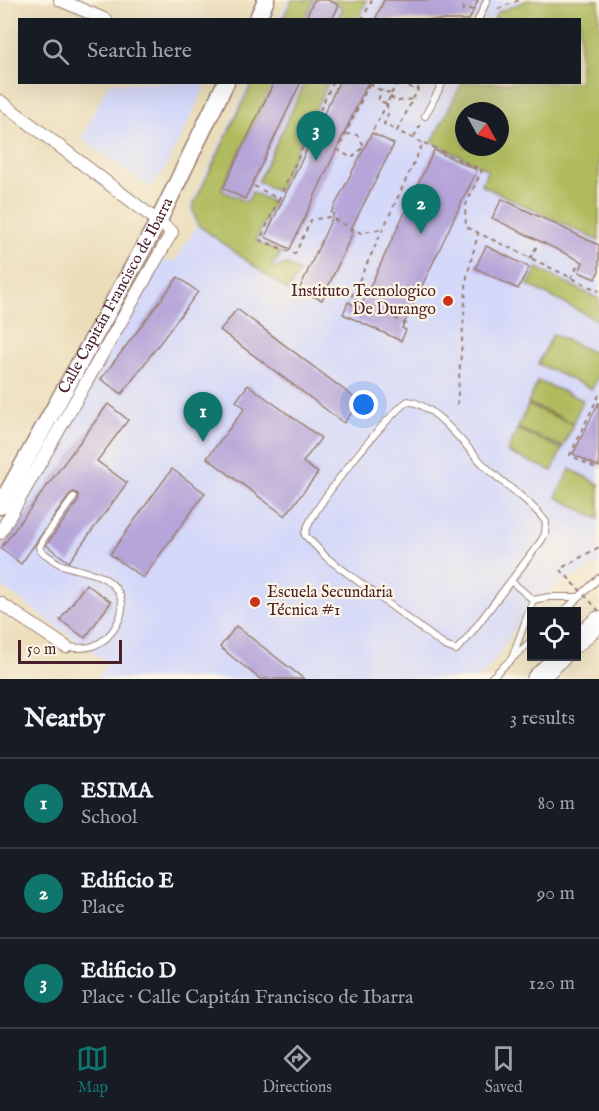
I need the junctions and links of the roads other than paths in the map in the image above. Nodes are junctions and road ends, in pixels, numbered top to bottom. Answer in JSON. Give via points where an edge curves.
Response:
{"nodes":[{"id":1,"x":60,"y":0,"type":"edge"},
{"id":2,"x":266,"y":0,"type":"edge"},
{"id":3,"x":487,"y":0,"type":"edge"},
{"id":4,"x":478,"y":16,"type":"edge"},
{"id":5,"x":101,"y":18,"type":"edge"},
{"id":6,"x":258,"y":18,"type":"edge"},
{"id":7,"x":225,"y":84,"type":"edge"},
{"id":8,"x":442,"y":84,"type":"edge"},
{"id":9,"x":0,"y":101,"type":"edge"},
{"id":10,"x":425,"y":116,"type":"road end"},
{"id":11,"x":159,"y":220,"type":"junction"},
{"id":12,"x":74,"y":497,"type":"dead end"},
{"id":13,"x":0,"y":506,"type":"edge"},
{"id":14,"x":0,"y":533,"type":"edge"},
{"id":15,"x":599,"y":578,"type":"edge"},
{"id":16,"x":511,"y":581,"type":"junction"},
{"id":17,"x":578,"y":597,"type":"junction"},
{"id":18,"x":533,"y":600,"type":"junction"},
{"id":19,"x":0,"y":603,"type":"edge"},
{"id":20,"x":568,"y":607,"type":"edge"},
{"id":21,"x":599,"y":621,"type":"edge"},
{"id":22,"x":581,"y":637,"type":"edge"},
{"id":23,"x":527,"y":644,"type":"edge"},
{"id":24,"x":66,"y":646,"type":"joint"},
{"id":25,"x":512,"y":658,"type":"junction"},
{"id":26,"x":557,"y":661,"type":"edge"},
{"id":27,"x":490,"y":679,"type":"edge"},
{"id":28,"x":537,"y":679,"type":"edge"}],
"edges":[{"from":1,"to":5,"type":"street"},
{"from":2,"to":6,"type":"street"},
{"from":3,"to":4,"type":"lane"},
{"from":7,"to":11,"type":"street","name":"Calle Capitán Francisco de Ibarra"},
{"from":8,"to":10,"type":"lane"},
{"from":9,"to":11,"type":"street"},
{"from":11,"to":13,"type":"street","name":"Calle Capitán Francisco de Ibarra"},
{"from":11,"to":14,"type":"street","via":[[172,232]]},
{"from":12,"to":24,"type":"lane","via":[[39,547],[60,564],[106,580],[118,593],[121,610],[104,640],[84,648]]},
{"from":15,"to":17,"type":"lane"},
{"from":16,"to":16,"type":"lane","via":[[466,640],[451,650],[327,558],[305,535],[306,529],[320,505],[388,419],[402,405],[413,402],[458,435],[480,462],[546,522],[545,534]]},
{"from":16,"to":18,"type":"lane"},
{"from":17,"to":18,"type":"lane"},
{"from":17,"to":20,"type":"lane"},
{"from":18,"to":25,"type":"lane"},
{"from":19,"to":24,"type":"street"},
{"from":21,"to":22,"type":"main road"},
{"from":23,"to":25,"type":"lane"},
{"from":25,"to":27,"type":"lane"},
{"from":26,"to":28,"type":"main road"}]}
